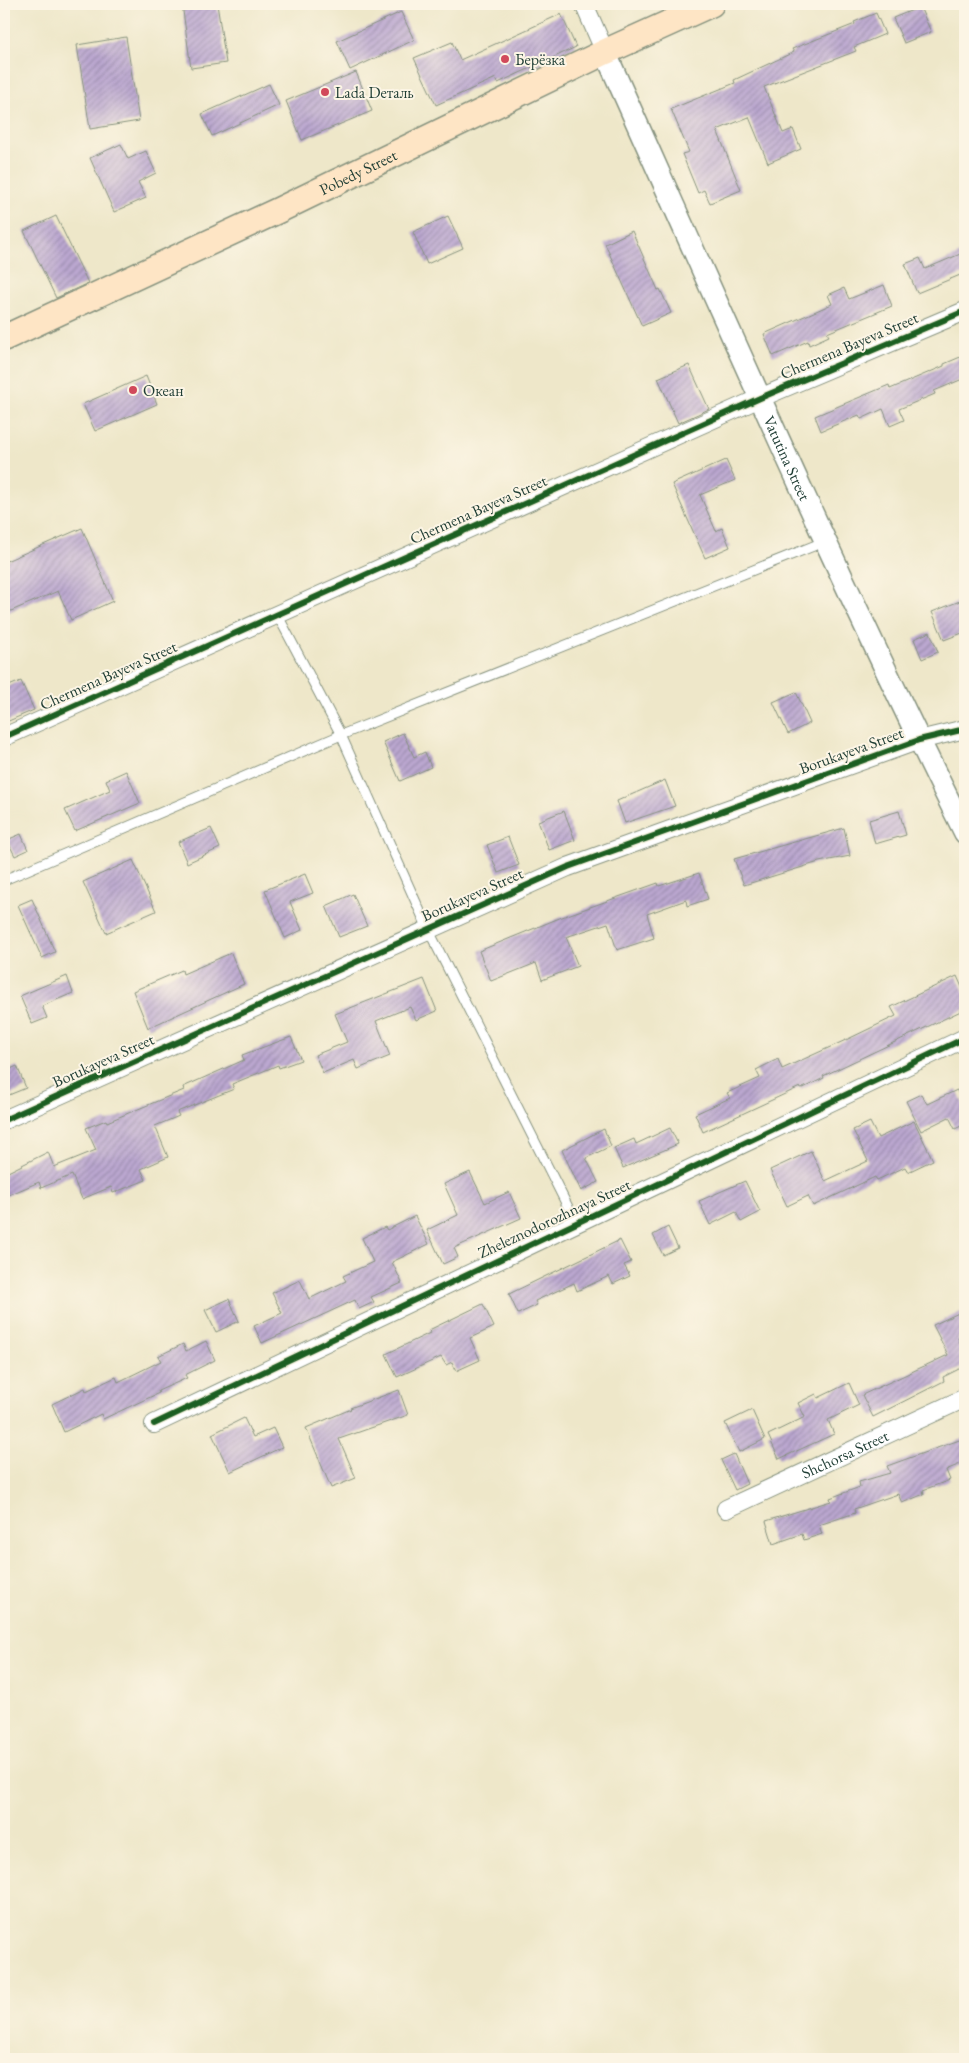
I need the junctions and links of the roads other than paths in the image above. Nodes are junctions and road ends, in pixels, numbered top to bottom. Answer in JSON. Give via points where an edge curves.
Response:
{"nodes":[{"id":1,"x":584,"y":4,"type":"edge"},
{"id":2,"x":711,"y":4,"type":"edge"},
{"id":3,"x":605,"y":52,"type":"junction"},
{"id":4,"x":965,"y":311,"type":"edge"},
{"id":5,"x":4,"y":338,"type":"edge"},
{"id":6,"x":760,"y":398,"type":"junction"},
{"id":7,"x":826,"y":540,"type":"junction"},
{"id":8,"x":277,"y":614,"type":"junction"},
{"id":9,"x":965,"y":729,"type":"edge"},
{"id":10,"x":341,"y":735,"type":"junction"},
{"id":11,"x":4,"y":736,"type":"edge"},
{"id":12,"x":919,"y":740,"type":"junction"},
{"id":13,"x":965,"y":832,"type":"edge"},
{"id":14,"x":4,"y":880,"type":"edge"},
{"id":15,"x":428,"y":929,"type":"junction"},
{"id":16,"x":965,"y":1038,"type":"edge"},
{"id":17,"x":4,"y":1120,"type":"edge"},
{"id":18,"x":576,"y":1223,"type":"junction"},
{"id":19,"x":965,"y":1398,"type":"edge"},
{"id":20,"x":154,"y":1424,"type":"dead end"},
{"id":21,"x":726,"y":1509,"type":"dead end"}],
"edges":[{"from":1,"to":3,"type":"street"},
{"from":2,"to":3,"type":"main road","name":"Pobedy Street"},
{"from":3,"to":5,"type":"main road","name":"Pobedy Street","via":[[277,211]]},
{"from":3,"to":6,"type":"street","name":"Vatutina Street"},
{"from":4,"to":6,"type":"street","name":"Chermena Bayeva Street"},
{"from":6,"to":7,"type":"street","name":"Vatutina Street"},
{"from":6,"to":8,"type":"street","name":"Chermena Bayeva Street"},
{"from":7,"to":10,"type":"lane"},
{"from":7,"to":12,"type":"street","name":"Vatutina Street"},
{"from":8,"to":10,"type":"lane"},
{"from":8,"to":11,"type":"street","name":"Chermena Bayeva Street"},
{"from":9,"to":12,"type":"street","name":"Borukayeva Street"},
{"from":10,"to":14,"type":"lane"},
{"from":10,"to":15,"type":"lane"},
{"from":12,"to":13,"type":"street","name":"Vatutina Street"},
{"from":12,"to":15,"type":"street","name":"Borukayeva Street","via":[[568,867]]},
{"from":15,"to":17,"type":"street","name":"Borukayeva Street"},
{"from":15,"to":18,"type":"lane"},
{"from":16,"to":18,"type":"street","name":"Zheleznodorozhnaya Street"},
{"from":18,"to":20,"type":"street","name":"Zheleznodorozhnaya Street"},
{"from":19,"to":21,"type":"street","name":"Shchorsa Street"}]}
